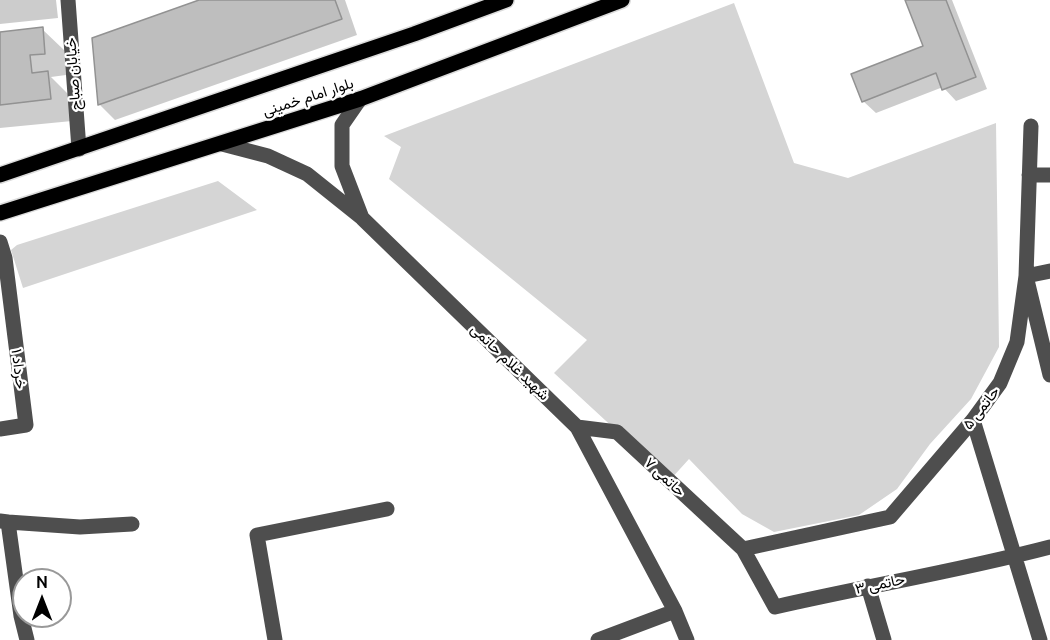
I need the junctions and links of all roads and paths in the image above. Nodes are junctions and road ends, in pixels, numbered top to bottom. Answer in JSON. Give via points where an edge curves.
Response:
{"nodes":[{"id":1,"x":68,"y":0,"type":"edge"},
{"id":2,"x":506,"y":0,"type":"edge"},
{"id":3,"x":622,"y":0,"type":"edge"},
{"id":4,"x":360,"y":99,"type":"junction"},
{"id":5,"x":1031,"y":126,"type":"dead end"},
{"id":6,"x":222,"y":144,"type":"junction"},
{"id":7,"x":79,"y":148,"type":"junction"},
{"id":8,"x":1050,"y":174,"type":"edge"},
{"id":9,"x":0,"y":175,"type":"edge"},
{"id":10,"x":1029,"y":175,"type":"junction"},
{"id":11,"x":0,"y":213,"type":"edge"},
{"id":12,"x":362,"y":218,"type":"junction"},
{"id":13,"x":0,"y":242,"type":"edge"},
{"id":14,"x":2,"y":259,"type":"edge"},
{"id":15,"x":1050,"y":271,"type":"edge"},
{"id":16,"x":1026,"y":276,"type":"junction"},
{"id":17,"x":8,"y":342,"type":"edge"},
{"id":18,"x":1050,"y":375,"type":"edge"},
{"id":19,"x":973,"y":420,"type":"junction"},
{"id":20,"x":577,"y":427,"type":"junction"},
{"id":21,"x":0,"y":429,"type":"edge"},
{"id":22,"x":387,"y":509,"type":"dead end"},
{"id":23,"x":4,"y":522,"type":"edge"},
{"id":24,"x":132,"y":524,"type":"dead end"},
{"id":25,"x":1050,"y":547,"type":"edge"},
{"id":26,"x":743,"y":549,"type":"junction"},
{"id":27,"x":1013,"y":557,"type":"junction"},
{"id":28,"x":868,"y":586,"type":"junction"},
{"id":29,"x":675,"y":612,"type":"junction"},
{"id":30,"x":27,"y":640,"type":"edge"},
{"id":31,"x":275,"y":640,"type":"edge"},
{"id":32,"x":598,"y":640,"type":"edge"},
{"id":33,"x":687,"y":640,"type":"edge"},
{"id":34,"x":884,"y":640,"type":"edge"},
{"id":35,"x":1040,"y":640,"type":"edge"}],
"edges":[{"from":1,"to":7,"type":"street","name":"خیابان صباح"},
{"from":2,"to":7,"type":"main road","name":"بلوار امام خمینی"},
{"from":3,"to":4,"type":"main road","name":"بلوار امام خمینی"},
{"from":4,"to":6,"type":"main road","name":"بلوار امام خمینی"},
{"from":4,"to":12,"type":"street","name":"شهید غلام حاتمی","via":[[342,125],[342,166]]},
{"from":5,"to":10,"type":"street","name":"حاتمی ۵"},
{"from":6,"to":11,"type":"main road","name":"بلوار امام خمینی"},
{"from":6,"to":12,"type":"street","via":[[268,156],[307,174]]},
{"from":7,"to":9,"type":"main road","name":"بلوار امام خمینی"},
{"from":8,"to":10,"type":"street"},
{"from":10,"to":16,"type":"street","name":"حاتمی ۵"},
{"from":12,"to":20,"type":"street","name":"شهید غلام حاتمی"},
{"from":13,"to":14,"type":"street","name":"خرداد ۱"},
{"from":14,"to":17,"type":"street","name":"خرداد ۱"},
{"from":15,"to":16,"type":"street"},
{"from":16,"to":18,"type":"street"},
{"from":16,"to":19,"type":"street","name":"حاتمی ۵","via":[[1017,342],[1000,383]]},
{"from":17,"to":21,"type":"street","name":"خرداد ۱","via":[[26,425]]},
{"from":19,"to":26,"type":"street","name":"حاتمی ۵","via":[[890,517]]},
{"from":19,"to":27,"type":"street"},
{"from":20,"to":26,"type":"street","name":"حاتمی ۷","via":[[617,432]]},
{"from":20,"to":29,"type":"street","name":"شهید غلام حاتمی"},
{"from":22,"to":31,"type":"street","via":[[257,535]]},
{"from":23,"to":24,"type":"street"},
{"from":23,"to":30,"type":"street"},
{"from":25,"to":27,"type":"street","name":"حاتمی ۳"},
{"from":26,"to":28,"type":"street","name":"حاتمی ۳","via":[[775,607]]},
{"from":27,"to":28,"type":"street","name":"حاتمی ۳"},
{"from":27,"to":35,"type":"street"},
{"from":28,"to":34,"type":"street"},
{"from":29,"to":32,"type":"street"},
{"from":29,"to":33,"type":"street","name":"شهید غلام حاتمی"}]}
